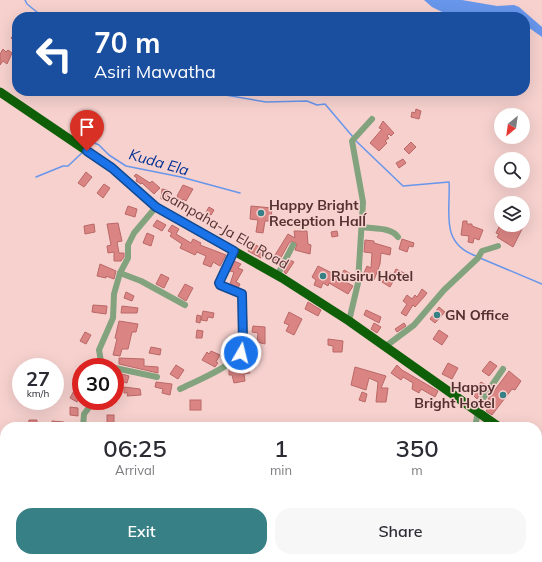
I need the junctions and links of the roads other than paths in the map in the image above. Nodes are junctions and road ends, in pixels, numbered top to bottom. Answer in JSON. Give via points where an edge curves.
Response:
{"nodes":[{"id":1,"x":0,"y":92,"type":"edge"},
{"id":2,"x":372,"y":119,"type":"dead end"},
{"id":3,"x":156,"y":207,"type":"junction"},
{"id":4,"x":362,"y":227,"type":"junction"},
{"id":5,"x":398,"y":237,"type":"dead end"},
{"id":6,"x":293,"y":245,"type":"dead end"},
{"id":7,"x":498,"y":246,"type":"dead end"},
{"id":8,"x":234,"y":251,"type":"junction"},
{"id":9,"x":120,"y":273,"type":"junction"},
{"id":10,"x":277,"y":276,"type":"junction"},
{"id":11,"x":185,"y":305,"type":"dead end"},
{"id":12,"x":349,"y":321,"type":"junction"},
{"id":13,"x":386,"y":346,"type":"junction"},
{"id":14,"x":100,"y":358,"type":"edge"},
{"id":15,"x":503,"y":369,"type":"dead end"},
{"id":16,"x":124,"y":370,"type":"edge"},
{"id":17,"x":157,"y":377,"type":"dead end"},
{"id":18,"x":180,"y":389,"type":"dead end"},
{"id":19,"x":87,"y":410,"type":"edge"},
{"id":20,"x":477,"y":411,"type":"junction"},
{"id":21,"x":83,"y":422,"type":"edge"},
{"id":22,"x":476,"y":422,"type":"edge"},
{"id":23,"x":492,"y":422,"type":"edge"}],
"edges":[{"from":1,"to":3,"type":"highway","name":"Gampaha-Ja Ela Road","via":[[112,168]]},
{"from":2,"to":4,"type":"street","via":[[352,141],[363,202]]},
{"from":3,"to":8,"type":"highway","name":"Gampaha-Ja Ela Road"},
{"from":3,"to":9,"type":"street","via":[[131,238],[128,258]]},
{"from":4,"to":5,"type":"street","via":[[395,233]]},
{"from":4,"to":12,"type":"street","via":[[358,283]]},
{"from":6,"to":10,"type":"street"},
{"from":7,"to":13,"type":"street","via":[[482,251],[414,325]]},
{"from":8,"to":10,"type":"highway","name":"Gampaha-Ja Ela Road"},
{"from":8,"to":18,"type":"street","via":[[219,283],[242,294],[241,353],[220,370]]},
{"from":9,"to":11,"type":"street","via":[[147,284]]},
{"from":9,"to":14,"type":"street","via":[[114,294],[113,318],[99,350]]},
{"from":10,"to":12,"type":"highway","name":"Gampaha-Ja Ela Road"},
{"from":12,"to":13,"type":"highway","name":"Gampaha-Ja Ela Road"},
{"from":13,"to":20,"type":"highway","name":"Gampaha-Ja Ela Road"},
{"from":15,"to":20,"type":"street"},
{"from":16,"to":17,"type":"street"},
{"from":19,"to":21,"type":"street"},
{"from":20,"to":22,"type":"street"},
{"from":20,"to":23,"type":"highway","name":"Gampaha-Ja Ela Road"}]}
